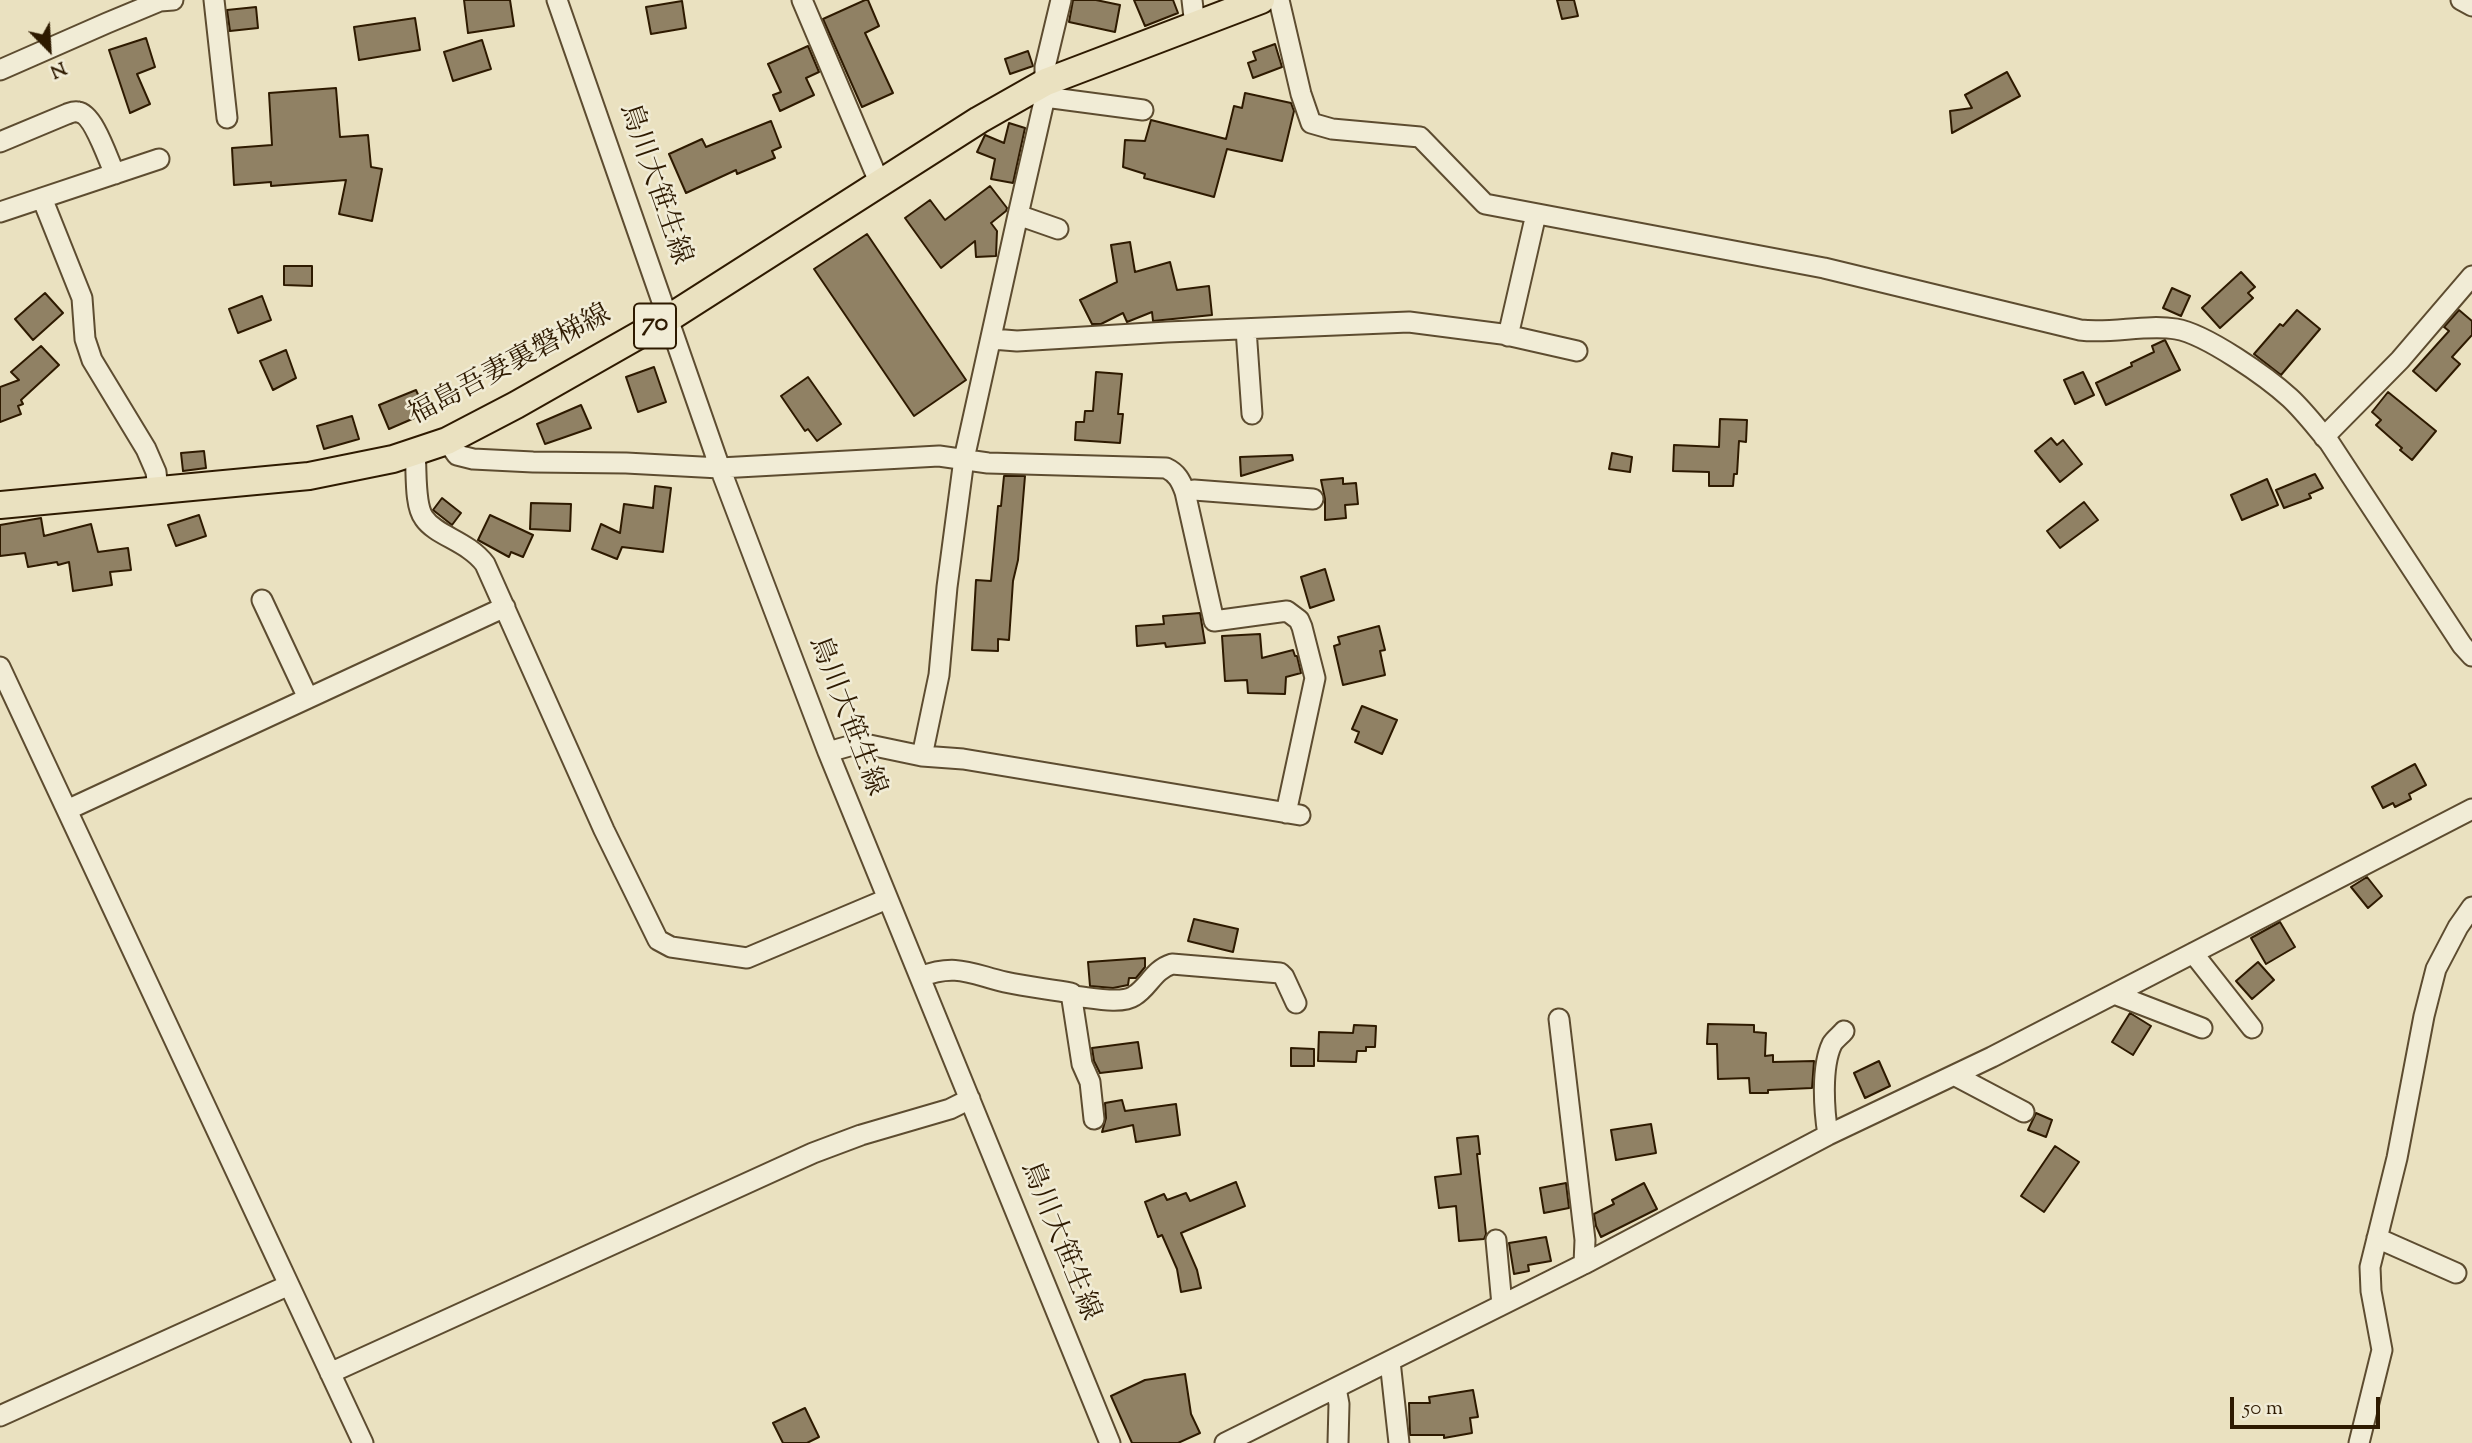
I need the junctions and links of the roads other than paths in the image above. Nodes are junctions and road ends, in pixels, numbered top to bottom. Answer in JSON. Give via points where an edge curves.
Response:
{"nodes":[{"id":1,"x":173,"y":0,"type":"edge"},
{"id":2,"x":214,"y":0,"type":"edge"},
{"id":3,"x":557,"y":0,"type":"edge"},
{"id":4,"x":802,"y":0,"type":"edge"},
{"id":5,"x":1061,"y":0,"type":"edge"},
{"id":6,"x":1261,"y":0,"type":"edge"},
{"id":7,"x":1279,"y":0,"type":"edge"},
{"id":8,"x":2461,"y":0,"type":"edge"},
{"id":9,"x":2472,"y":6,"type":"edge"},
{"id":10,"x":1194,"y":13,"type":"edge"},
{"id":11,"x":0,"y":70,"type":"edge"},
{"id":12,"x":1046,"y":90,"type":"junction"},
{"id":13,"x":1143,"y":110,"type":"dead end"},
{"id":14,"x":227,"y":118,"type":"dead end"},
{"id":15,"x":0,"y":142,"type":"edge"},
{"id":16,"x":159,"y":159,"type":"dead end"},
{"id":17,"x":115,"y":174,"type":"junction"},
{"id":18,"x":880,"y":184,"type":"junction"},
{"id":19,"x":42,"y":198,"type":"junction"},
{"id":20,"x":0,"y":212,"type":"edge"},
{"id":21,"x":1536,"y":214,"type":"junction"},
{"id":22,"x":1018,"y":215,"type":"junction"},
{"id":23,"x":1058,"y":229,"type":"dead end"},
{"id":24,"x":2472,"y":276,"type":"edge"},
{"id":25,"x":669,"y":318,"type":"junction"},
{"id":26,"x":1247,"y":329,"type":"junction"},
{"id":27,"x":1508,"y":336,"type":"junction"},
{"id":28,"x":992,"y":339,"type":"junction"},
{"id":29,"x":1577,"y":351,"type":"dead end"},
{"id":30,"x":1252,"y":414,"type":"dead end"},
{"id":31,"x":2324,"y":437,"type":"junction"},
{"id":32,"x":447,"y":441,"type":"junction"},
{"id":33,"x":415,"y":453,"type":"junction"},
{"id":34,"x":964,"y":459,"type":"junction"},
{"id":35,"x":720,"y":468,"type":"junction"},
{"id":36,"x":158,"y":491,"type":"junction"},
{"id":37,"x":1185,"y":492,"type":"junction"},
{"id":38,"x":1313,"y":499,"type":"dead end"},
{"id":39,"x":0,"y":505,"type":"edge"},
{"id":40,"x":262,"y":600,"type":"dead end"},
{"id":41,"x":505,"y":607,"type":"junction"},
{"id":42,"x":2472,"y":656,"type":"edge"},
{"id":43,"x":0,"y":667,"type":"edge"},
{"id":44,"x":308,"y":698,"type":"junction"},
{"id":45,"x":828,"y":752,"type":"junction"},
{"id":46,"x":922,"y":756,"type":"junction"},
{"id":47,"x":2472,"y":809,"type":"edge"},
{"id":48,"x":67,"y":810,"type":"junction"},
{"id":49,"x":887,"y":899,"type":"junction"},
{"id":50,"x":2472,"y":907,"type":"edge"},
{"id":51,"x":2193,"y":953,"type":"junction"},
{"id":52,"x":920,"y":977,"type":"junction"},
{"id":53,"x":2114,"y":994,"type":"junction"},
{"id":54,"x":1072,"y":996,"type":"junction"},
{"id":55,"x":1296,"y":1003,"type":"dead end"},
{"id":56,"x":1559,"y":1019,"type":"dead end"},
{"id":57,"x":2203,"y":1028,"type":"dead end"},
{"id":58,"x":2252,"y":1028,"type":"dead end"},
{"id":59,"x":1844,"y":1031,"type":"dead end"},
{"id":60,"x":1954,"y":1075,"type":"junction"},
{"id":61,"x":970,"y":1099,"type":"junction"},
{"id":62,"x":2024,"y":1112,"type":"dead end"},
{"id":63,"x":1094,"y":1119,"type":"dead end"},
{"id":64,"x":1828,"y":1135,"type":"junction"},
{"id":65,"x":2377,"y":1238,"type":"junction"},
{"id":66,"x":1496,"y":1240,"type":"dead end"},
{"id":67,"x":1584,"y":1264,"type":"junction"},
{"id":68,"x":2456,"y":1273,"type":"dead end"},
{"id":69,"x":289,"y":1285,"type":"junction"},
{"id":70,"x":1502,"y":1305,"type":"junction"},
{"id":71,"x":1390,"y":1361,"type":"junction"},
{"id":72,"x":330,"y":1373,"type":"junction"},
{"id":73,"x":1336,"y":1388,"type":"junction"},
{"id":74,"x":0,"y":1416,"type":"edge"},
{"id":75,"x":363,"y":1443,"type":"edge"},
{"id":76,"x":1110,"y":1443,"type":"edge"},
{"id":77,"x":1226,"y":1443,"type":"edge"},
{"id":78,"x":1338,"y":1443,"type":"edge"},
{"id":79,"x":1399,"y":1443,"type":"edge"},
{"id":80,"x":2359,"y":1443,"type":"edge"}],
"edges":[{"from":1,"to":11,"type":"street"},
{"from":2,"to":14,"type":"street"},
{"from":3,"to":25,"type":"street","name":"鳥川大笹生線"},
{"from":4,"to":18,"type":"street"},
{"from":5,"to":12,"type":"street","via":[[1045,67]]},
{"from":6,"to":10,"type":"main road","name":"福島吾妻裏磐梯線","number":"70"},
{"from":7,"to":21,"type":"street","via":[[1311,123],[1420,137],[1485,204]]},
{"from":8,"to":9,"type":"street"},
{"from":10,"to":12,"type":"main road","name":"福島吾妻裏磐梯線","number":"70"},
{"from":12,"to":13,"type":"street"},
{"from":12,"to":18,"type":"main road","name":"福島吾妻裏磐梯線","number":"70","via":[[979,120]]},
{"from":12,"to":22,"type":"street"},
{"from":15,"to":17,"type":"street","via":[[78,111],[93,124]]},
{"from":16,"to":17,"type":"street"},
{"from":17,"to":19,"type":"street"},
{"from":18,"to":25,"type":"main road","name":"福島吾妻裏磐梯線","number":"70"},
{"from":19,"to":20,"type":"street"},
{"from":19,"to":36,"type":"street","via":[[82,298],[92,360],[146,449]]},
{"from":21,"to":27,"type":"street"},
{"from":21,"to":31,"type":"street","via":[[1824,268],[2080,330],[2160,327],[2186,331],[2289,397]]},
{"from":22,"to":23,"type":"street"},
{"from":22,"to":28,"type":"street"},
{"from":24,"to":31,"type":"street","via":[[2400,360]]},
{"from":25,"to":32,"type":"main road","name":"福島吾妻裏磐梯線","number":"70"},
{"from":25,"to":35,"type":"street","name":"鳥川大笹生線"},
{"from":26,"to":27,"type":"street","via":[[1409,322]]},
{"from":26,"to":28,"type":"street"},
{"from":26,"to":30,"type":"street"},
{"from":27,"to":29,"type":"street"},
{"from":28,"to":34,"type":"street"},
{"from":31,"to":42,"type":"street"},
{"from":32,"to":33,"type":"main road","name":"福島吾妻裏磐梯線","number":"70"},
{"from":32,"to":35,"type":"street","via":[[457,455],[473,458]]},
{"from":33,"to":36,"type":"main road","name":"福島吾妻裏磐梯線","number":"70","via":[[309,475]]},
{"from":33,"to":41,"type":"street","via":[[423,518],[479,556]]},
{"from":34,"to":35,"type":"street","via":[[939,456]]},
{"from":34,"to":37,"type":"street","via":[[1166,468],[1181,481]]},
{"from":34,"to":46,"type":"street","via":[[939,675]]},
{"from":35,"to":45,"type":"street","name":"鳥川大笹生線"},
{"from":36,"to":39,"type":"main road","name":"福島吾妻裏磐梯線","number":"70"},
{"from":37,"to":38,"type":"street"},
{"from":37,"to":46,"type":"street","via":[[1214,621],[1287,611],[1302,627],[1315,678],[1293,814]]},
{"from":40,"to":44,"type":"street"},
{"from":41,"to":44,"type":"street"},
{"from":41,"to":49,"type":"street","via":[[604,830],[665,945],[747,958]]},
{"from":43,"to":48,"type":"street"},
{"from":44,"to":48,"type":"street"},
{"from":45,"to":46,"type":"street","via":[[860,743]]},
{"from":45,"to":49,"type":"street","name":"鳥川大笹生線"},
{"from":47,"to":51,"type":"street"},
{"from":48,"to":69,"type":"street"},
{"from":49,"to":52,"type":"street","name":"鳥川大笹生線"},
{"from":50,"to":65,"type":"street","via":[[2441,956],[2434,978]]},
{"from":51,"to":53,"type":"street"},
{"from":51,"to":58,"type":"street"},
{"from":52,"to":54,"type":"street","via":[[949,969]]},
{"from":52,"to":61,"type":"street","name":"鳥川大笹生線"},
{"from":53,"to":57,"type":"street"},
{"from":53,"to":60,"type":"street"},
{"from":54,"to":55,"type":"street","via":[[1127,999],[1157,971],[1172,964],[1280,973]]},
{"from":54,"to":63,"type":"street"},
{"from":56,"to":67,"type":"street","via":[[1586,1240]]},
{"from":59,"to":64,"type":"street","via":[[1832,1044],[1824,1080]]},
{"from":60,"to":62,"type":"street"},
{"from":60,"to":64,"type":"street"},
{"from":61,"to":72,"type":"street","via":[[813,1153]]},
{"from":61,"to":76,"type":"street","name":"鳥川大笹生線"},
{"from":64,"to":67,"type":"street"},
{"from":65,"to":68,"type":"street"},
{"from":65,"to":80,"type":"street","via":[[2370,1279],[2382,1350]]},
{"from":66,"to":70,"type":"street"},
{"from":67,"to":70,"type":"street"},
{"from":69,"to":72,"type":"street"},
{"from":69,"to":74,"type":"street"},
{"from":70,"to":71,"type":"street"},
{"from":71,"to":73,"type":"street"},
{"from":71,"to":79,"type":"street"},
{"from":72,"to":75,"type":"street"},
{"from":73,"to":77,"type":"street"},
{"from":73,"to":78,"type":"street"}]}
